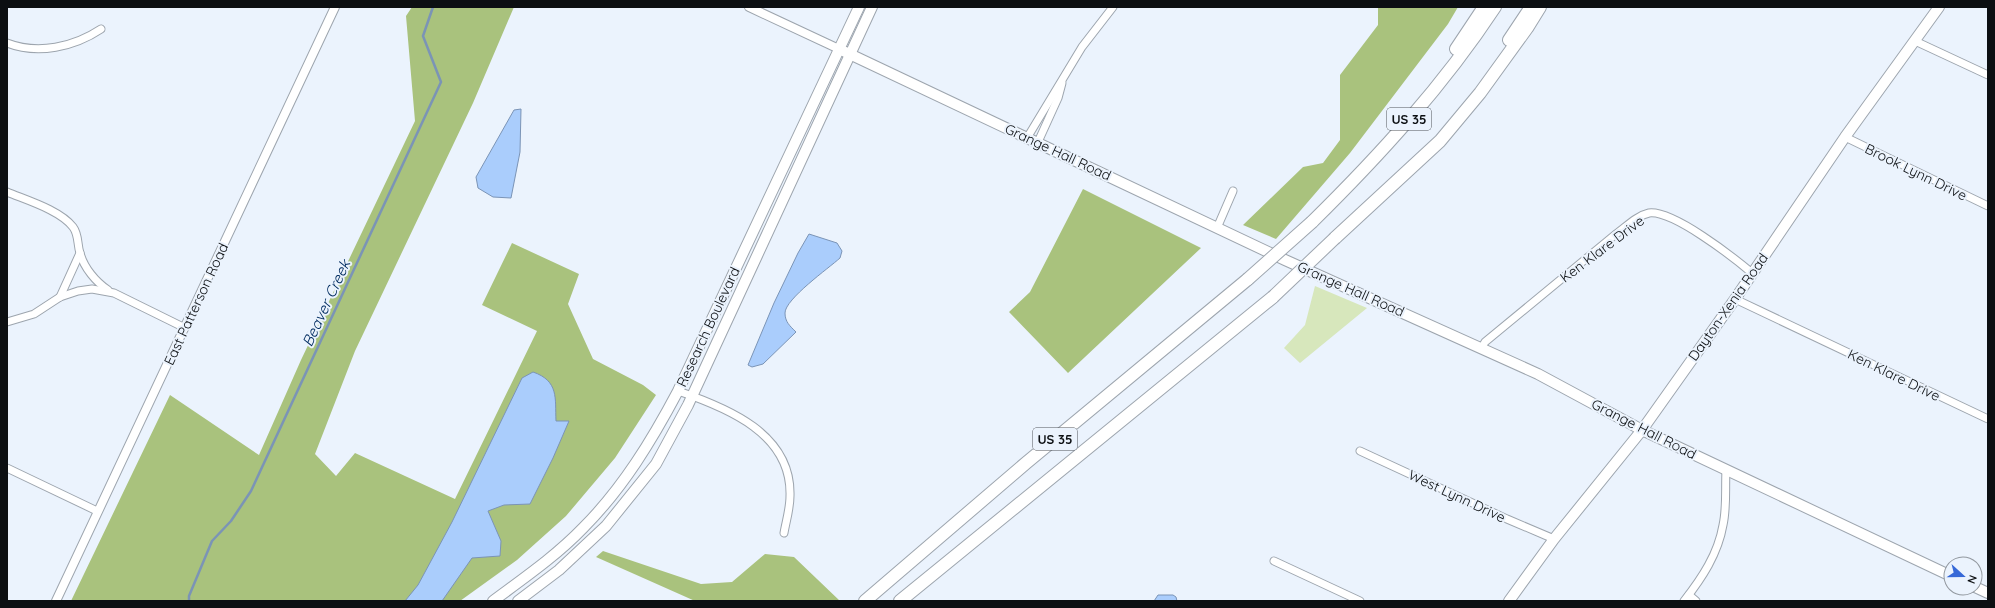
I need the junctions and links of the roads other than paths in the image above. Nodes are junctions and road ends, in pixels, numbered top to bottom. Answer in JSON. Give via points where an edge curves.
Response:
{"nodes":[{"id":1,"x":335,"y":7,"type":"edge"},
{"id":2,"x":750,"y":7,"type":"edge"},
{"id":3,"x":859,"y":7,"type":"edge"},
{"id":4,"x":872,"y":7,"type":"edge"},
{"id":5,"x":1113,"y":7,"type":"edge"},
{"id":6,"x":1484,"y":7,"type":"edge"},
{"id":7,"x":1495,"y":7,"type":"edge"},
{"id":8,"x":1531,"y":7,"type":"edge"},
{"id":9,"x":1540,"y":7,"type":"edge"},
{"id":10,"x":1940,"y":7,"type":"edge"},
{"id":11,"x":101,"y":29,"type":"dead end"},
{"id":12,"x":1915,"y":41,"type":"junction"},
{"id":13,"x":7,"y":44,"type":"edge"},
{"id":14,"x":839,"y":49,"type":"junction"},
{"id":15,"x":850,"y":55,"type":"junction"},
{"id":16,"x":1988,"y":75,"type":"edge"},
{"id":17,"x":1064,"y":77,"type":"junction"},
{"id":18,"x":1845,"y":137,"type":"junction"},
{"id":19,"x":1027,"y":138,"type":"junction"},
{"id":20,"x":1038,"y":142,"type":"junction"},
{"id":21,"x":1347,"y":188,"type":"junction"},
{"id":22,"x":1233,"y":191,"type":"dead end"},
{"id":23,"x":7,"y":192,"type":"edge"},
{"id":24,"x":1377,"y":199,"type":"junction"},
{"id":25,"x":1988,"y":206,"type":"edge"},
{"id":26,"x":1217,"y":228,"type":"junction"},
{"id":27,"x":80,"y":253,"type":"junction"},
{"id":28,"x":1752,"y":273,"type":"junction"},
{"id":29,"x":114,"y":293,"type":"junction"},
{"id":30,"x":60,"y":297,"type":"junction"},
{"id":31,"x":1735,"y":299,"type":"junction"},
{"id":32,"x":7,"y":322,"type":"edge"},
{"id":33,"x":185,"y":328,"type":"junction"},
{"id":34,"x":1482,"y":347,"type":"junction"},
{"id":35,"x":678,"y":391,"type":"junction"},
{"id":36,"x":692,"y":396,"type":"junction"},
{"id":37,"x":1988,"y":419,"type":"edge"},
{"id":38,"x":1642,"y":430,"type":"junction"},
{"id":39,"x":1360,"y":451,"type":"dead end"},
{"id":40,"x":7,"y":468,"type":"edge"},
{"id":41,"x":1726,"y":470,"type":"junction"},
{"id":42,"x":97,"y":511,"type":"junction"},
{"id":43,"x":784,"y":533,"type":"dead end"},
{"id":44,"x":1554,"y":539,"type":"junction"},
{"id":45,"x":1274,"y":562,"type":"dead end"},
{"id":46,"x":1943,"y":572,"type":"edge"},
{"id":47,"x":1988,"y":596,"type":"edge"},
{"id":48,"x":1687,"y":598,"type":"edge"},
{"id":49,"x":56,"y":601,"type":"edge"},
{"id":50,"x":493,"y":601,"type":"edge"},
{"id":51,"x":518,"y":601,"type":"edge"},
{"id":52,"x":864,"y":601,"type":"edge"},
{"id":53,"x":900,"y":601,"type":"edge"},
{"id":54,"x":1360,"y":601,"type":"edge"},
{"id":55,"x":1509,"y":601,"type":"edge"},
{"id":56,"x":1696,"y":601,"type":"edge"},
{"id":57,"x":1986,"y":601,"type":"edge"}],
"edges":[{"from":1,"to":33,"type":"street","name":"East Patterson Road"},
{"from":2,"to":14,"type":"street","name":"Grange Hall Road"},
{"from":3,"to":14,"type":"main road","name":"Research Boulevard"},
{"from":4,"to":15,"type":"main road","name":"Research Boulevard"},
{"from":5,"to":17,"type":"street","via":[[1089,37]]},
{"from":6,"to":21,"type":"highway","via":[[1448,61]]},
{"from":7,"to":21,"type":"highway","number":"US 35","via":[[1429,96]]},
{"from":8,"to":24,"type":"highway","number":"US 35","via":[[1447,122]]},
{"from":9,"to":24,"type":"highway","via":[[1480,93],[1440,142]]},
{"from":10,"to":12,"type":"main road","name":"Dayton-Xenia Road"},
{"from":11,"to":13,"type":"street","via":[[85,38],[45,49],[26,49]]},
{"from":12,"to":16,"type":"street"},
{"from":12,"to":18,"type":"main road","name":"Dayton-Xenia Road"},
{"from":14,"to":15,"type":"main road","name":"Grange Hall Road"},
{"from":14,"to":35,"type":"main road","name":"Research Boulevard"},
{"from":15,"to":19,"type":"main road","name":"Grange Hall Road"},
{"from":15,"to":36,"type":"main road","name":"Research Boulevard"},
{"from":17,"to":19,"type":"street"},
{"from":17,"to":20,"type":"street","via":[[1058,98]]},
{"from":18,"to":25,"type":"street","name":"Brook Lynn Drive"},
{"from":18,"to":28,"type":"main road","name":"Dayton-Xenia Road"},
{"from":19,"to":20,"type":"main road","name":"Grange Hall Road"},
{"from":20,"to":26,"type":"main road","name":"Grange Hall Road"},
{"from":21,"to":52,"type":"highway","number":"US 35","bridge":true,"via":[[1248,280]]},
{"from":22,"to":26,"type":"street"},
{"from":23,"to":27,"type":"street","via":[[54,213],[69,223],[78,238]]},
{"from":24,"to":53,"type":"highway","number":"US 35","bridge":true,"via":[[1273,297]]},
{"from":26,"to":34,"type":"main road","name":"Grange Hall Road"},
{"from":27,"to":29,"type":"street","via":[[95,279],[106,290]]},
{"from":27,"to":30,"type":"street"},
{"from":28,"to":31,"type":"main road","name":"Dayton-Xenia Road"},
{"from":28,"to":34,"type":"street","name":"Ken Klare Drive","via":[[1679,222],[1660,214],[1648,214],[1636,219],[1616,234]]},
{"from":29,"to":30,"type":"street","via":[[92,289]]},
{"from":29,"to":33,"type":"street"},
{"from":30,"to":32,"type":"street","via":[[34,314]]},
{"from":31,"to":37,"type":"street","name":"Ken Klare Drive"},
{"from":31,"to":38,"type":"main road","name":"Dayton-Xenia Road"},
{"from":33,"to":42,"type":"street","name":"East Patterson Road"},
{"from":34,"to":38,"type":"main road","name":"Grange Hall Road"},
{"from":35,"to":36,"type":"street"},
{"from":35,"to":50,"type":"main road","name":"Research Boulevard","via":[[639,459],[610,499],[584,528],[558,551]]},
{"from":36,"to":43,"type":"street","via":[[748,422],[763,433],[776,448],[789,482],[789,507]]},
{"from":36,"to":51,"type":"main road","name":"Research Boulevard","via":[[656,464],[606,526],[559,570]]},
{"from":38,"to":41,"type":"main road","name":"Grange Hall Road"},
{"from":38,"to":44,"type":"main road","name":"Dayton-Xenia Road"},
{"from":39,"to":44,"type":"street","name":"West Lynn Drive"},
{"from":40,"to":42,"type":"street"},
{"from":41,"to":46,"type":"main road","name":"Grange Hall Road"},
{"from":41,"to":48,"type":"street","via":[[1724,524],[1720,538],[1710,563]]},
{"from":42,"to":49,"type":"street","name":"East Patterson Road"},
{"from":44,"to":55,"type":"main road","name":"Dayton-Xenia Road"},
{"from":45,"to":54,"type":"street"},
{"from":47,"to":57,"type":"street"},
{"from":48,"to":56,"type":"street"}]}
